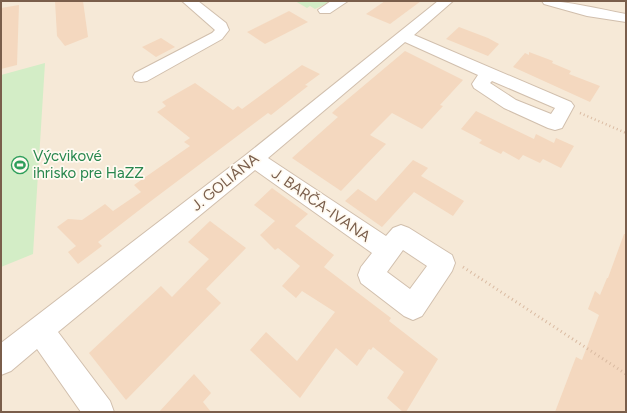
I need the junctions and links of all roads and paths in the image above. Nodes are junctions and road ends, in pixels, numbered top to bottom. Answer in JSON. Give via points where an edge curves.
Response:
{"nodes":[{"id":1,"x":189,"y":1,"type":"edge"},
{"id":2,"x":341,"y":1,"type":"edge"},
{"id":3,"x":446,"y":1,"type":"edge"},
{"id":4,"x":549,"y":1,"type":"edge"},
{"id":5,"x":325,"y":10,"type":"dead end"},
{"id":6,"x":626,"y":18,"type":"edge"},
{"id":7,"x":403,"y":36,"type":"junction"},
{"id":8,"x":141,"y":77,"type":"dead end"},
{"id":9,"x":565,"y":106,"type":"joint"},
{"id":10,"x":626,"y":133,"type":"edge"},
{"id":11,"x":254,"y":158,"type":"junction"},
{"id":12,"x":388,"y":251,"type":"junction"},
{"id":13,"x":443,"y":262,"type":"junction"},
{"id":14,"x":41,"y":331,"type":"junction"},
{"id":15,"x":1,"y":361,"type":"edge"},
{"id":16,"x":626,"y":374,"type":"edge"},
{"id":17,"x":99,"y":412,"type":"edge"}],
"edges":[{"from":1,"to":8,"type":"street","via":[[221,26],[222,30],[217,36]]},
{"from":2,"to":5,"type":"street"},
{"from":3,"to":7,"type":"street","name":"J. GOLIÁNA"},
{"from":4,"to":6,"type":"street","via":[[587,12]]},
{"from":7,"to":9,"type":"street"},
{"from":7,"to":11,"type":"street","name":"J. GOLIÁNA"},
{"from":9,"to":10,"type":"path"},
{"from":11,"to":12,"type":"street","name":"J. BARČA-IVANA"},
{"from":11,"to":14,"type":"street","name":"J. GOLIÁNA"},
{"from":12,"to":13,"type":"street","via":[[401,234]]},
{"from":12,"to":13,"type":"street","via":[[370,275],[413,307]]},
{"from":13,"to":16,"type":"path","via":[[458,264]]},
{"from":14,"to":15,"type":"street","name":"J. GOLIÁNA"},
{"from":14,"to":17,"type":"street"}]}
